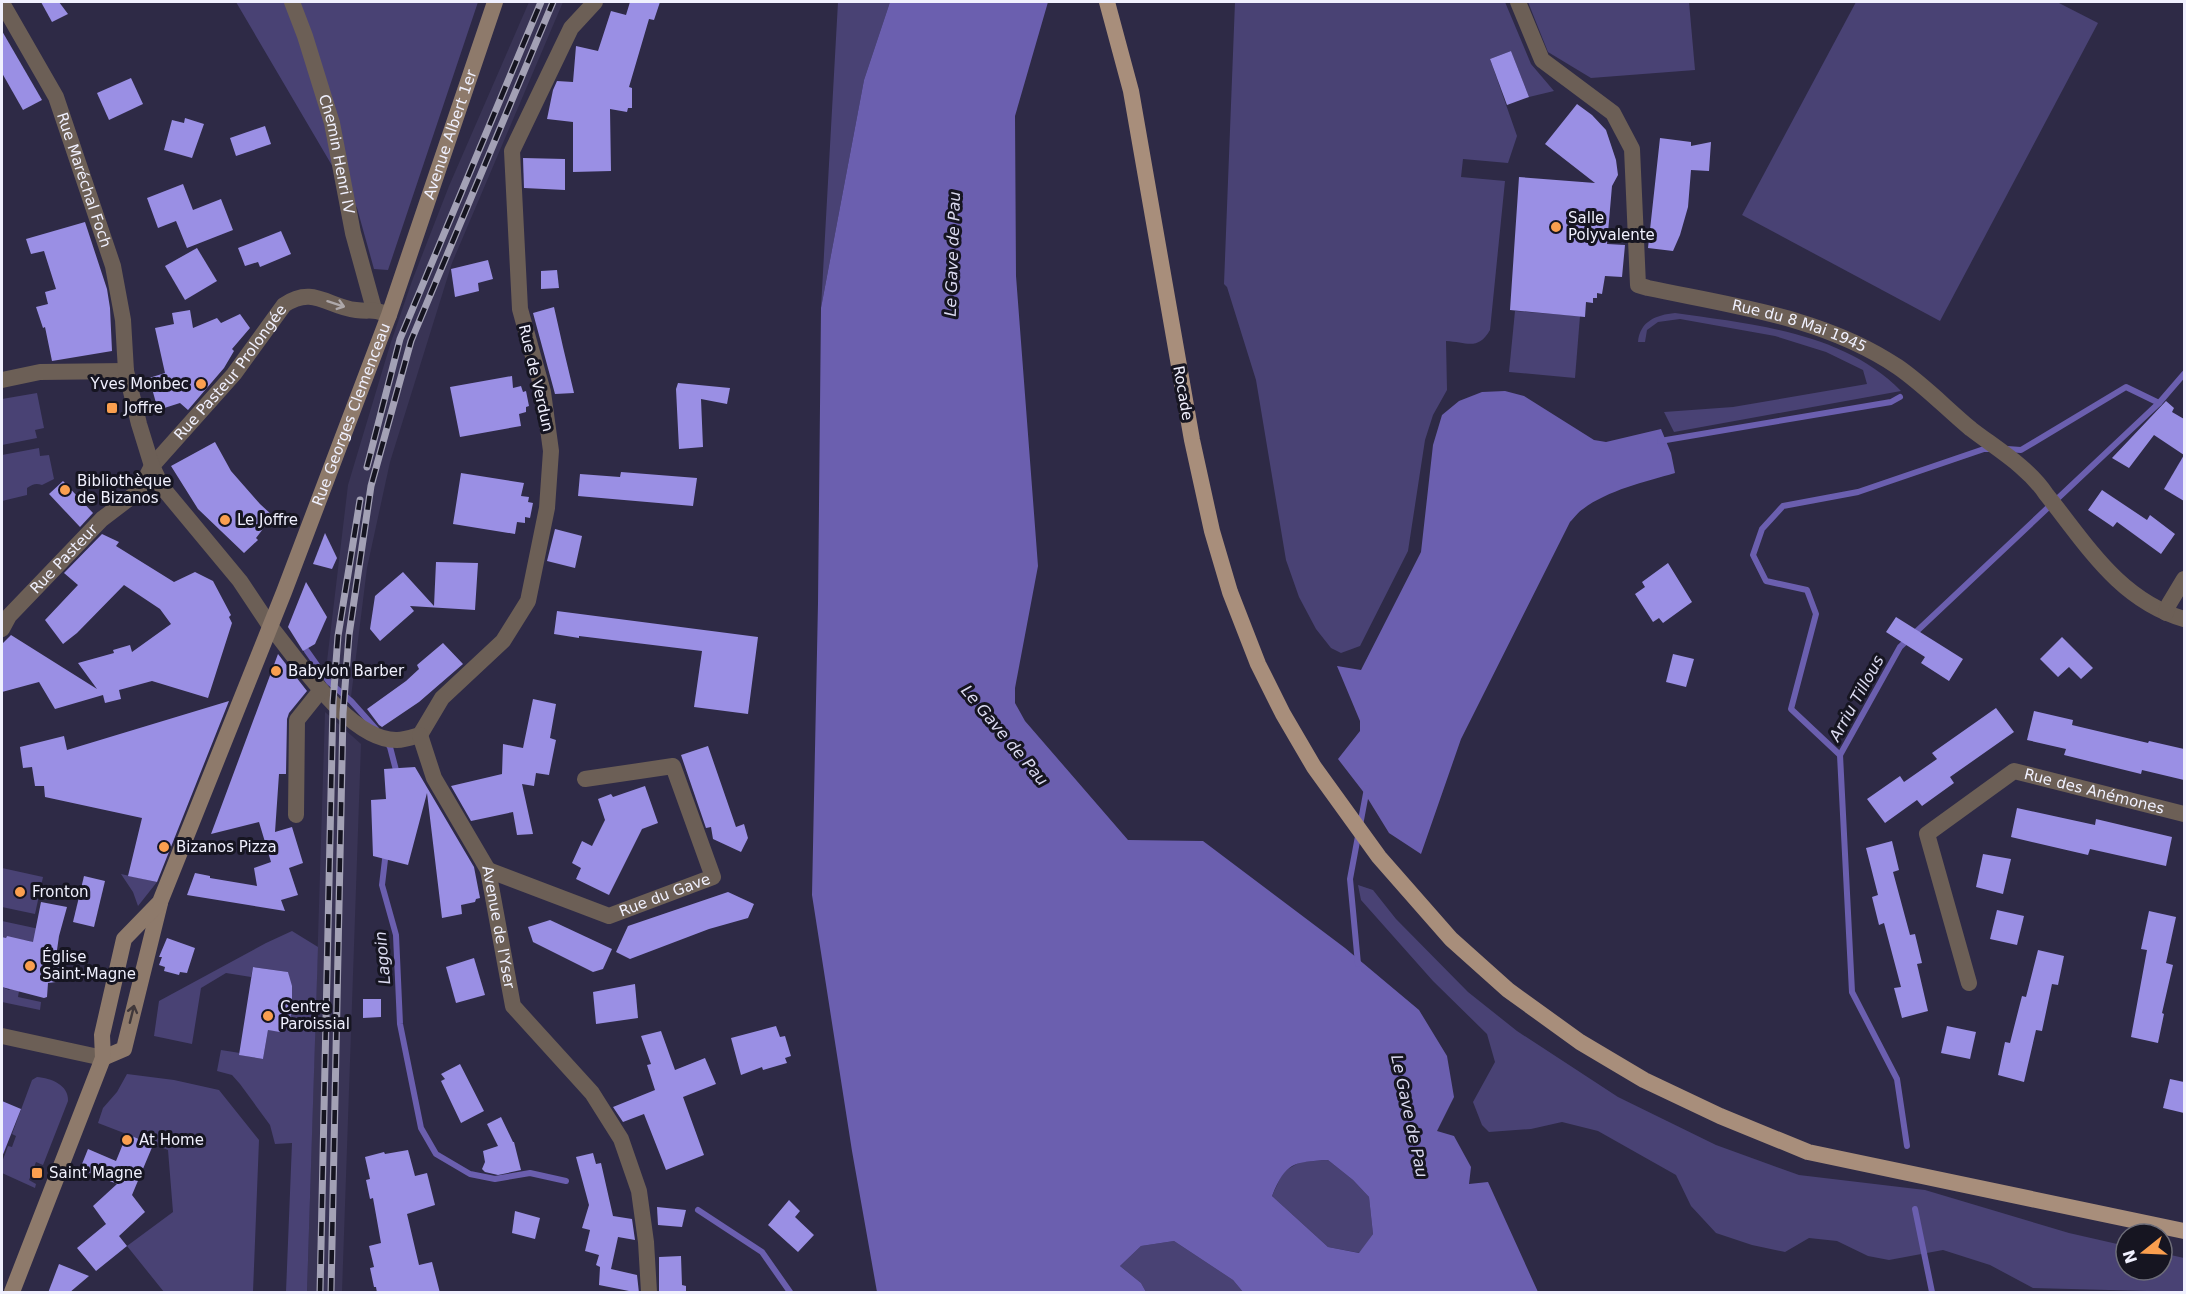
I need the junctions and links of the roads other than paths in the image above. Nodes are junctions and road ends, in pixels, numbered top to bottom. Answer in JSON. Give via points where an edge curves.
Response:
{"nodes":[{"id":1,"x":292,"y":2,"type":"edge"},
{"id":2,"x":495,"y":2,"type":"edge"},
{"id":3,"x":596,"y":2,"type":"edge"},
{"id":4,"x":1107,"y":2,"type":"edge"},
{"id":5,"x":1518,"y":2,"type":"edge"},
{"id":6,"x":2,"y":3,"type":"edge"},
{"id":7,"x":405,"y":268,"type":"joint"},
{"id":8,"x":381,"y":312,"type":"junction"},
{"id":9,"x":126,"y":371,"type":"junction"},
{"id":10,"x":2,"y":380,"type":"edge"},
{"id":11,"x":152,"y":466,"type":"junction"},
{"id":12,"x":2184,"y":579,"type":"edge"},
{"id":13,"x":2166,"y":613,"type":"junction"},
{"id":14,"x":2184,"y":619,"type":"edge"},
{"id":15,"x":270,"y":626,"type":"junction"},
{"id":16,"x":2,"y":629,"type":"edge"},
{"id":17,"x":321,"y":690,"type":"junction"},
{"id":18,"x":420,"y":735,"type":"junction"},
{"id":19,"x":585,"y":779,"type":"dead end"},
{"id":20,"x":2184,"y":814,"type":"edge"},
{"id":21,"x":296,"y":815,"type":"dead end"},
{"id":22,"x":488,"y":870,"type":"junction"},
{"id":23,"x":160,"y":902,"type":"junction"},
{"id":24,"x":1969,"y":983,"type":"dead end"},
{"id":25,"x":2,"y":1036,"type":"edge"},
{"id":26,"x":103,"y":1058,"type":"junction"},
{"id":27,"x":2184,"y":1231,"type":"edge"},
{"id":28,"x":12,"y":1293,"type":"edge"},
{"id":29,"x":648,"y":1293,"type":"edge"}],
"edges":[{"from":1,"to":8,"type":"street","name":"Chemin Henri IV","via":[[332,123],[353,233]]},
{"from":2,"to":7,"type":"main road","name":"Avenue Albert 1er"},
{"from":3,"to":18,"type":"street","name":"Rue de Verdun","via":[[571,28],[512,151],[520,309],[543,392],[551,451],[547,508],[528,601],[503,641],[442,699]]},
{"from":4,"to":27,"type":"main road","name":"Rocade","via":[[1131,91],[1190,429],[1230,592],[1258,664],[1283,714],[1314,767],[1379,857],[1451,939],[1508,990],[1580,1042],[1720,1116],[1808,1152]]},
{"from":5,"to":13,"type":"street","name":"Rue du 8 Mai 1945","via":[[1542,60],[1613,113],[1632,149],[1638,285],[1785,317],[1841,335],[1899,367],[2037,482],[2115,579],[2139,599]]},
{"from":6,"to":9,"type":"street","name":"Rue Maréchal Foch","via":[[56,97],[113,266],[123,320]]},
{"from":7,"to":8,"type":"main road","name":"Rue Georges Clemenceau"},
{"from":11,"to":8,"type":"street","name":"Rue Pasteur Prolongée","one_way":true,"via":[[234,374],[284,305],[303,296],[356,310]]},
{"from":8,"to":15,"type":"main road","name":"Rue Georges Clemenceau"},
{"from":9,"to":10,"type":"street","via":[[40,372]]},
{"from":9,"to":11,"type":"street","name":"Rue Maréchal Foch"},
{"from":11,"to":15,"type":"street","name":"Rue Maréchal Foch","via":[[162,487],[240,581]]},
{"from":11,"to":16,"type":"street","name":"Rue Pasteur","via":[[139,491],[102,519],[9,616]]},
{"from":12,"to":13,"type":"street"},
{"from":13,"to":14,"type":"street","name":"Rue du 8 Mai 1945"},
{"from":15,"to":17,"type":"street"},
{"from":15,"to":23,"type":"main road","name":"Rue Georges Clemenceau"},
{"from":17,"to":18,"type":"street","via":[[368,733],[397,740]]},
{"from":17,"to":21,"type":"street","via":[[297,720]]},
{"from":18,"to":22,"type":"street","name":"Avenue de l'Yser","via":[[434,778]]},
{"from":19,"to":22,"type":"street","name":"Rue du Gave","via":[[673,766],[714,877],[609,916]]},
{"from":20,"to":24,"type":"street","name":"Rue des Anémones","via":[[2014,771],[1927,834]]},
{"from":22,"to":29,"type":"street","name":"Avenue de l'Yser","via":[[513,1006],[592,1093],[621,1139],[639,1191]]},
{"from":23,"to":26,"type":"main road","via":[[124,939],[102,1035]]},
{"from":26,"to":23,"type":"main road","one_way":true,"via":[[124,1048]]},
{"from":25,"to":26,"type":"street"},
{"from":26,"to":28,"type":"main road"}]}
